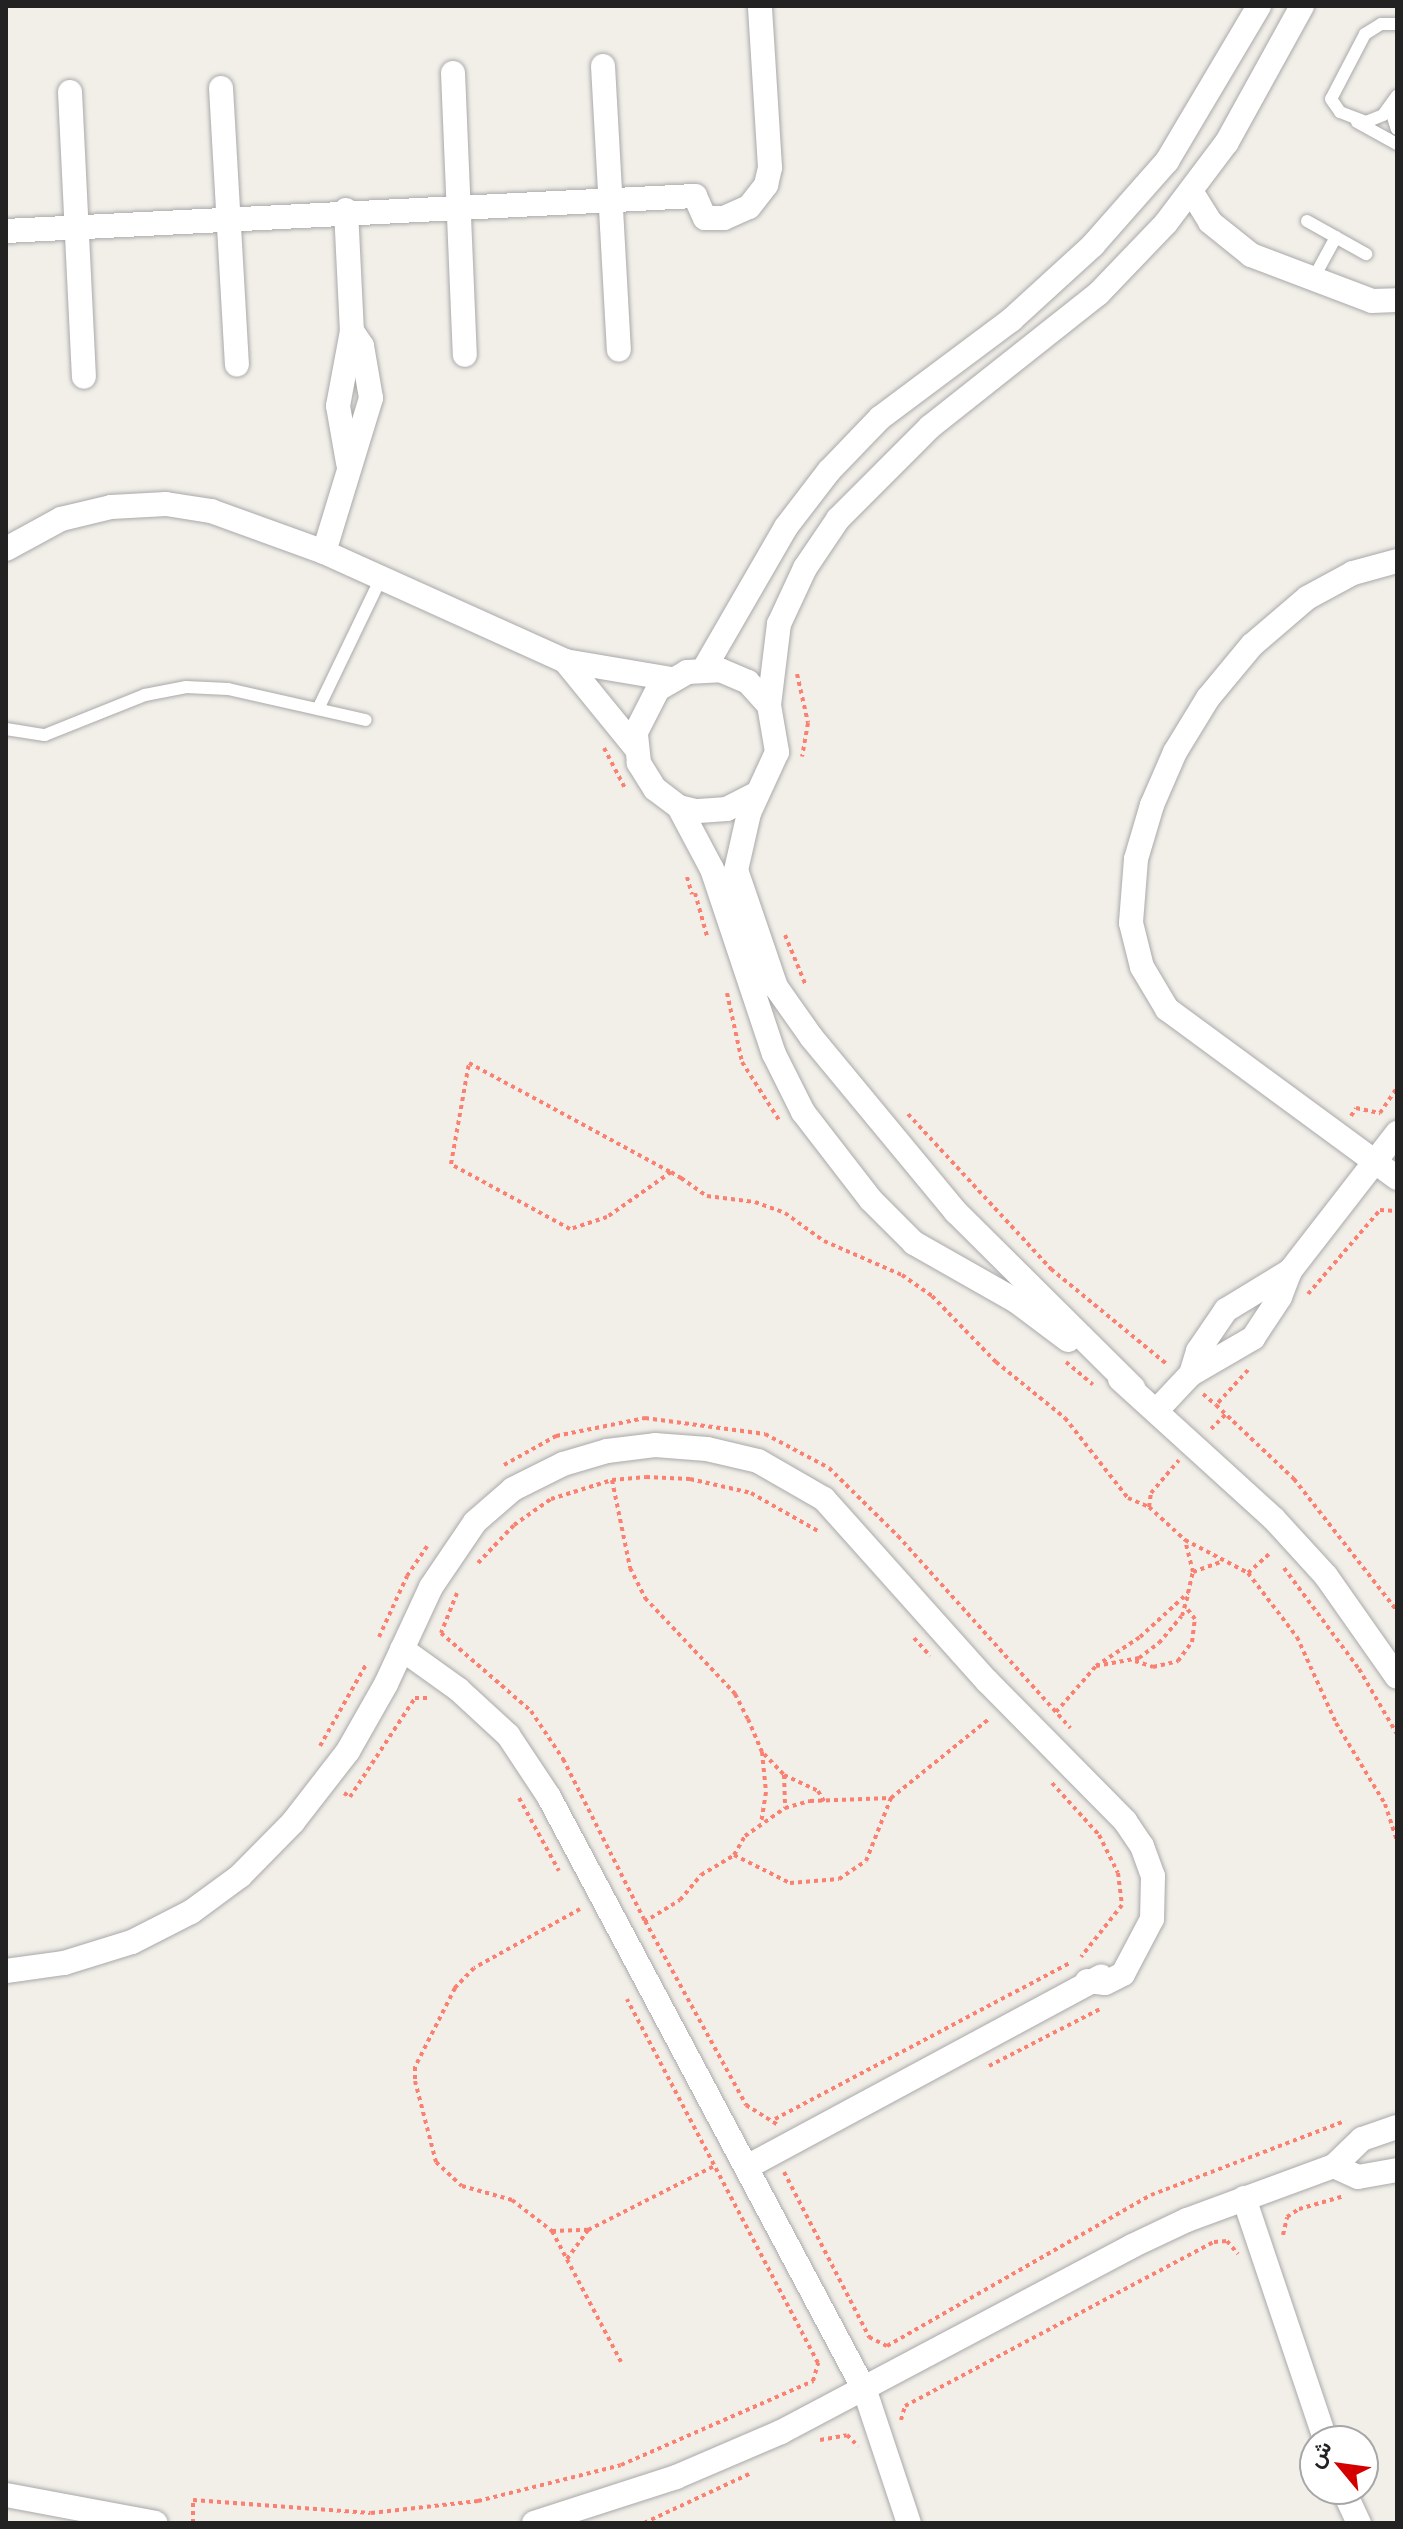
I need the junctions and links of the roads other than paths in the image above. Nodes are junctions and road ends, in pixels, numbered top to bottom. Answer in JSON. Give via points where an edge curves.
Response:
{"nodes":[{"id":1,"x":760,"y":6,"type":"edge"},
{"id":2,"x":1259,"y":6,"type":"edge"},
{"id":3,"x":1302,"y":6,"type":"edge"},
{"id":4,"x":1397,"y":24,"type":"edge"},
{"id":5,"x":603,"y":66,"type":"dead end"},
{"id":6,"x":453,"y":73,"type":"dead end"},
{"id":7,"x":221,"y":88,"type":"dead end"},
{"id":8,"x":70,"y":92,"type":"dead end"},
{"id":9,"x":1394,"y":102,"type":"edge"},
{"id":10,"x":1357,"y":122,"type":"junction"},
{"id":11,"x":1397,"y":129,"type":"edge"},
{"id":12,"x":1397,"y":144,"type":"edge"},
{"id":13,"x":1191,"y":191,"type":"junction"},
{"id":14,"x":611,"y":199,"type":"junction"},
{"id":15,"x":458,"y":207,"type":"junction"},
{"id":16,"x":346,"y":210,"type":"junction"},
{"id":17,"x":228,"y":220,"type":"junction"},
{"id":18,"x":1307,"y":221,"type":"dead end"},
{"id":19,"x":77,"y":228,"type":"junction"},
{"id":20,"x":6,"y":231,"type":"edge"},
{"id":21,"x":1336,"y":237,"type":"junction"},
{"id":22,"x":1366,"y":254,"type":"dead end"},
{"id":23,"x":1312,"y":281,"type":"junction"},
{"id":24,"x":1397,"y":300,"type":"edge"},
{"id":25,"x":619,"y":350,"type":"dead end"},
{"id":26,"x":465,"y":355,"type":"dead end"},
{"id":27,"x":237,"y":365,"type":"dead end"},
{"id":28,"x":84,"y":377,"type":"dead end"},
{"id":29,"x":6,"y":549,"type":"edge"},
{"id":30,"x":324,"y":552,"type":"junction"},
{"id":31,"x":1397,"y":561,"type":"edge"},
{"id":32,"x":381,"y":578,"type":"junction"},
{"id":33,"x":565,"y":661,"type":"junction"},
{"id":34,"x":704,"y":669,"type":"junction"},
{"id":35,"x":671,"y":679,"type":"junction"},
{"id":36,"x":769,"y":705,"type":"junction"},
{"id":37,"x":318,"y":709,"type":"junction"},
{"id":38,"x":366,"y":720,"type":"dead end"},
{"id":39,"x":6,"y":729,"type":"edge"},
{"id":40,"x":636,"y":748,"type":"junction"},
{"id":41,"x":756,"y":794,"type":"junction"},
{"id":42,"x":679,"y":807,"type":"junction"},
{"id":43,"x":746,"y":937,"type":"junction"},
{"id":44,"x":1397,"y":1133,"type":"edge"},
{"id":45,"x":1388,"y":1170,"type":"edge"},
{"id":46,"x":1290,"y":1271,"type":"junction"},
{"id":47,"x":1188,"y":1377,"type":"junction"},
{"id":48,"x":1133,"y":1388,"type":"junction"},
{"id":49,"x":1158,"y":1409,"type":"junction"},
{"id":50,"x":402,"y":1649,"type":"junction"},
{"id":51,"x":1397,"y":1677,"type":"edge"},
{"id":52,"x":6,"y":1971,"type":"edge"},
{"id":53,"x":1397,"y":2127,"type":"edge"},
{"id":54,"x":1334,"y":2166,"type":"junction"},
{"id":55,"x":747,"y":2167,"type":"junction"},
{"id":56,"x":1397,"y":2170,"type":"edge"},
{"id":57,"x":1244,"y":2198,"type":"junction"},
{"id":58,"x":865,"y":2391,"type":"junction"},
{"id":59,"x":1321,"y":2425,"type":"edge"},
{"id":60,"x":6,"y":2495,"type":"edge"},
{"id":61,"x":155,"y":2523,"type":"edge"},
{"id":62,"x":534,"y":2523,"type":"edge"},
{"id":63,"x":909,"y":2523,"type":"edge"}],
"edges":[{"from":1,"to":14,"type":"street","via":[[765,139],[752,181],[738,198],[703,211],[695,196]]},
{"from":2,"to":34,"type":"street","via":[[1167,161],[1093,245],[1011,320],[880,418],[829,471],[786,527]]},
{"from":3,"to":13,"type":"street","via":[[1253,98]]},
{"from":4,"to":10,"type":"lane","via":[[1381,24],[1365,34],[1332,93],[1335,109]]},
{"from":5,"to":14,"type":"street"},
{"from":6,"to":15,"type":"street"},
{"from":7,"to":17,"type":"street"},
{"from":8,"to":19,"type":"street"},
{"from":9,"to":10,"type":"lane","via":[[1375,120]]},
{"from":9,"to":11,"type":"lane"},
{"from":10,"to":12,"type":"lane"},
{"from":13,"to":23,"type":"street","via":[[1229,240]]},
{"from":13,"to":36,"type":"street","via":[[1098,294],[930,427],[838,519],[805,568],[779,624]]},
{"from":14,"to":15,"type":"street"},
{"from":14,"to":25,"type":"street"},
{"from":15,"to":16,"type":"street"},
{"from":15,"to":26,"type":"street"},
{"from":16,"to":17,"type":"street"},
{"from":16,"to":30,"type":"street","via":[[352,331],[338,406],[348,463]]},
{"from":17,"to":19,"type":"street"},
{"from":17,"to":27,"type":"street"},
{"from":18,"to":21,"type":"lane"},
{"from":19,"to":20,"type":"street"},
{"from":19,"to":28,"type":"street"},
{"from":21,"to":22,"type":"lane"},
{"from":21,"to":23,"type":"lane"},
{"from":23,"to":24,"type":"street","via":[[1372,301]]},
{"from":29,"to":30,"type":"street","via":[[84,512],[166,504],[233,516]]},
{"from":30,"to":32,"type":"street"},
{"from":31,"to":45,"type":"street","via":[[1353,573],[1307,598],[1229,671],[1189,727],[1163,778],[1136,859],[1131,923],[1142,967],[1167,1009]]},
{"from":32,"to":33,"type":"street"},
{"from":32,"to":37,"type":"lane"},
{"from":33,"to":35,"type":"street"},
{"from":33,"to":40,"type":"street"},
{"from":34,"to":35,"type":"street"},
{"from":34,"to":36,"type":"street","via":[[748,682]]},
{"from":35,"to":40,"type":"street","via":[[640,716]]},
{"from":36,"to":41,"type":"street","via":[[777,752]]},
{"from":37,"to":38,"type":"lane"},
{"from":37,"to":39,"type":"lane","via":[[228,689],[186,687],[145,695],[59,731],[31,735]]},
{"from":40,"to":42,"type":"street","via":[[646,777]]},
{"from":41,"to":42,"type":"street","via":[[727,809]]},
{"from":41,"to":43,"type":"street","via":[[736,870]]},
{"from":42,"to":43,"type":"street"},
{"from":43,"to":48,"type":"street","via":[[786,1005],[928,1179]]},
{"from":43,"to":48,"type":"street","via":[[791,1094],[871,1200],[931,1256],[1016,1301]]},
{"from":44,"to":45,"type":"street"},
{"from":45,"to":46,"type":"street"},
{"from":46,"to":47,"type":"street","via":[[1226,1310],[1198,1351]]},
{"from":46,"to":47,"type":"street","via":[[1269,1318],[1253,1338]]},
{"from":47,"to":49,"type":"street"},
{"from":48,"to":49,"type":"street"},
{"from":49,"to":51,"type":"street","via":[[1295,1542],[1372,1637]]},
{"from":50,"to":52,"type":"street","via":[[368,1718],[327,1781],[263,1855],[191,1912],[98,1954]]},
{"from":50,"to":55,"type":"street","via":[[459,1690],[508,1735],[549,1797]]},
{"from":50,"to":55,"type":"street","via":[[460,1539],[513,1489],[563,1464],[629,1447],[681,1446],[733,1454],[804,1484],[845,1518],[987,1681],[1097,1795],[1141,1873],[1145,1904],[1135,1939],[1116,1971],[1087,1981]]},
{"from":53,"to":54,"type":"street","via":[[1362,2139]]},
{"from":54,"to":56,"type":"street","via":[[1358,2177]]},
{"from":54,"to":57,"type":"street"},
{"from":55,"to":58,"type":"street"},
{"from":57,"to":58,"type":"street","via":[[1132,2246]]},
{"from":57,"to":59,"type":"street"},
{"from":58,"to":62,"type":"street","via":[[676,2477]]},
{"from":58,"to":63,"type":"street"},
{"from":60,"to":61,"type":"street"}]}
